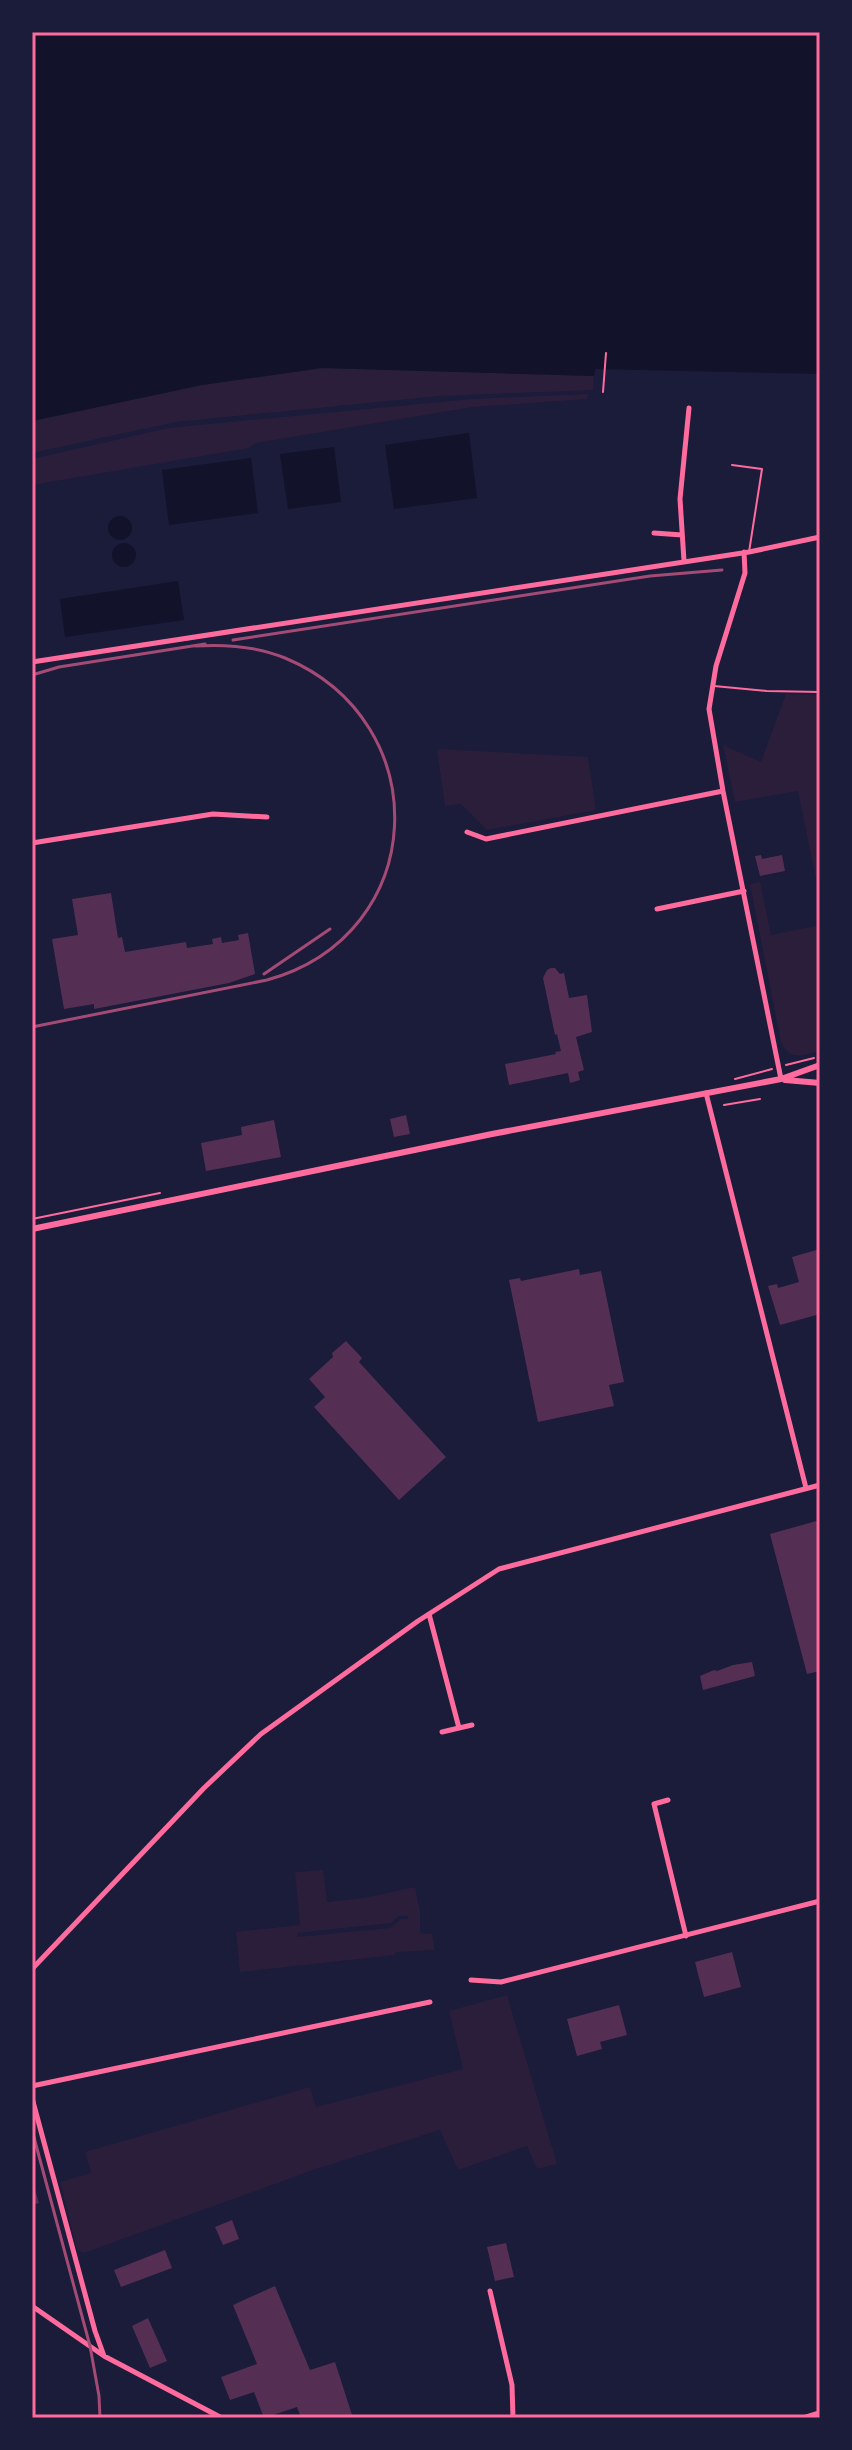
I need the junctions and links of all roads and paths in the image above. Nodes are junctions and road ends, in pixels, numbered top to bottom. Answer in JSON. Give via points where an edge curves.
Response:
{"nodes":[{"id":1,"x":606,"y":353,"type":"dead end"},
{"id":2,"x":603,"y":392,"type":"dead end"},
{"id":3,"x":689,"y":408,"type":"dead end"},
{"id":4,"x":732,"y":465,"type":"dead end"},
{"id":5,"x":654,"y":533,"type":"dead end"},
{"id":6,"x":682,"y":535,"type":"junction"},
{"id":7,"x":820,"y":537,"type":"edge"},
{"id":8,"x":746,"y":552,"type":"junction"},
{"id":9,"x":684,"y":561,"type":"junction"},
{"id":10,"x":32,"y":662,"type":"edge"},
{"id":11,"x":712,"y":685,"type":"junction"},
{"id":12,"x":820,"y":692,"type":"edge"},
{"id":13,"x":723,"y":791,"type":"junction"},
{"id":14,"x":267,"y":817,"type":"dead end"},
{"id":15,"x":467,"y":832,"type":"dead end"},
{"id":16,"x":32,"y":843,"type":"edge"},
{"id":17,"x":744,"y":891,"type":"junction"},
{"id":18,"x":657,"y":909,"type":"dead end"},
{"id":19,"x":820,"y":1056,"type":"edge"},
{"id":20,"x":820,"y":1065,"type":"edge"},
{"id":21,"x":779,"y":1067,"type":"junction"},
{"id":22,"x":731,"y":1079,"type":"dead end"},
{"id":23,"x":781,"y":1079,"type":"junction"},
{"id":24,"x":820,"y":1083,"type":"edge"},
{"id":25,"x":706,"y":1093,"type":"junction"},
{"id":26,"x":760,"y":1099,"type":"dead end"},
{"id":27,"x":724,"y":1105,"type":"dead end"},
{"id":28,"x":32,"y":1229,"type":"edge"},
{"id":29,"x":820,"y":1485,"type":"edge"},
{"id":30,"x":806,"y":1488,"type":"junction"},
{"id":31,"x":429,"y":1614,"type":"junction"},
{"id":32,"x":472,"y":1725,"type":"dead end"},
{"id":33,"x":459,"y":1728,"type":"junction"},
{"id":34,"x":442,"y":1732,"type":"dead end"},
{"id":35,"x":668,"y":1800,"type":"dead end"},
{"id":36,"x":820,"y":1901,"type":"edge"},
{"id":37,"x":686,"y":1936,"type":"junction"},
{"id":38,"x":32,"y":1969,"type":"edge"},
{"id":39,"x":471,"y":1980,"type":"dead end"},
{"id":40,"x":430,"y":2002,"type":"dead end"},
{"id":41,"x":32,"y":2086,"type":"edge"},
{"id":42,"x":32,"y":2098,"type":"edge"},
{"id":43,"x":490,"y":2291,"type":"dead end"},
{"id":44,"x":32,"y":2306,"type":"edge"},
{"id":45,"x":104,"y":2356,"type":"junction"},
{"id":46,"x":820,"y":2413,"type":"edge"},
{"id":47,"x":222,"y":2418,"type":"edge"},
{"id":48,"x":513,"y":2418,"type":"edge"},
{"id":49,"x":804,"y":2418,"type":"edge"}],
"edges":[{"from":1,"to":2,"type":"path"},
{"from":3,"to":6,"type":"street"},
{"from":4,"to":8,"type":"lane","via":[[762,469]]},
{"from":5,"to":6,"type":"street"},
{"from":6,"to":9,"type":"street"},
{"from":7,"to":8,"type":"street"},
{"from":8,"to":9,"type":"street"},
{"from":8,"to":11,"type":"street","via":[[745,573]]},
{"from":9,"to":10,"type":"street"},
{"from":11,"to":12,"type":"lane"},
{"from":11,"to":13,"type":"street","via":[[709,709]]},
{"from":13,"to":15,"type":"street","via":[[486,839]]},
{"from":13,"to":17,"type":"street"},
{"from":14,"to":16,"type":"street","via":[[213,814]]},
{"from":17,"to":18,"type":"street"},
{"from":17,"to":21,"type":"street"},
{"from":19,"to":21,"type":"path"},
{"from":20,"to":23,"type":"main road"},
{"from":21,"to":22,"type":"path"},
{"from":21,"to":23,"type":"street"},
{"from":23,"to":24,"type":"main road"},
{"from":23,"to":25,"type":"main road"},
{"from":25,"to":28,"type":"main road"},
{"from":25,"to":30,"type":"street"},
{"from":26,"to":27,"type":"path"},
{"from":29,"to":30,"type":"street"},
{"from":30,"to":31,"type":"street","via":[[499,1569]]},
{"from":31,"to":33,"type":"street"},
{"from":31,"to":38,"type":"street","via":[[233,1759]]},
{"from":32,"to":33,"type":"street"},
{"from":33,"to":34,"type":"street"},
{"from":35,"to":37,"type":"street","via":[[654,1804]]},
{"from":36,"to":37,"type":"street"},
{"from":37,"to":39,"type":"street","via":[[501,1982]]},
{"from":40,"to":41,"type":"street"},
{"from":42,"to":45,"type":"street"},
{"from":43,"to":48,"type":"street","via":[[512,2385]]},
{"from":44,"to":45,"type":"street"},
{"from":45,"to":47,"type":"street"},
{"from":46,"to":49,"type":"main road"}]}
